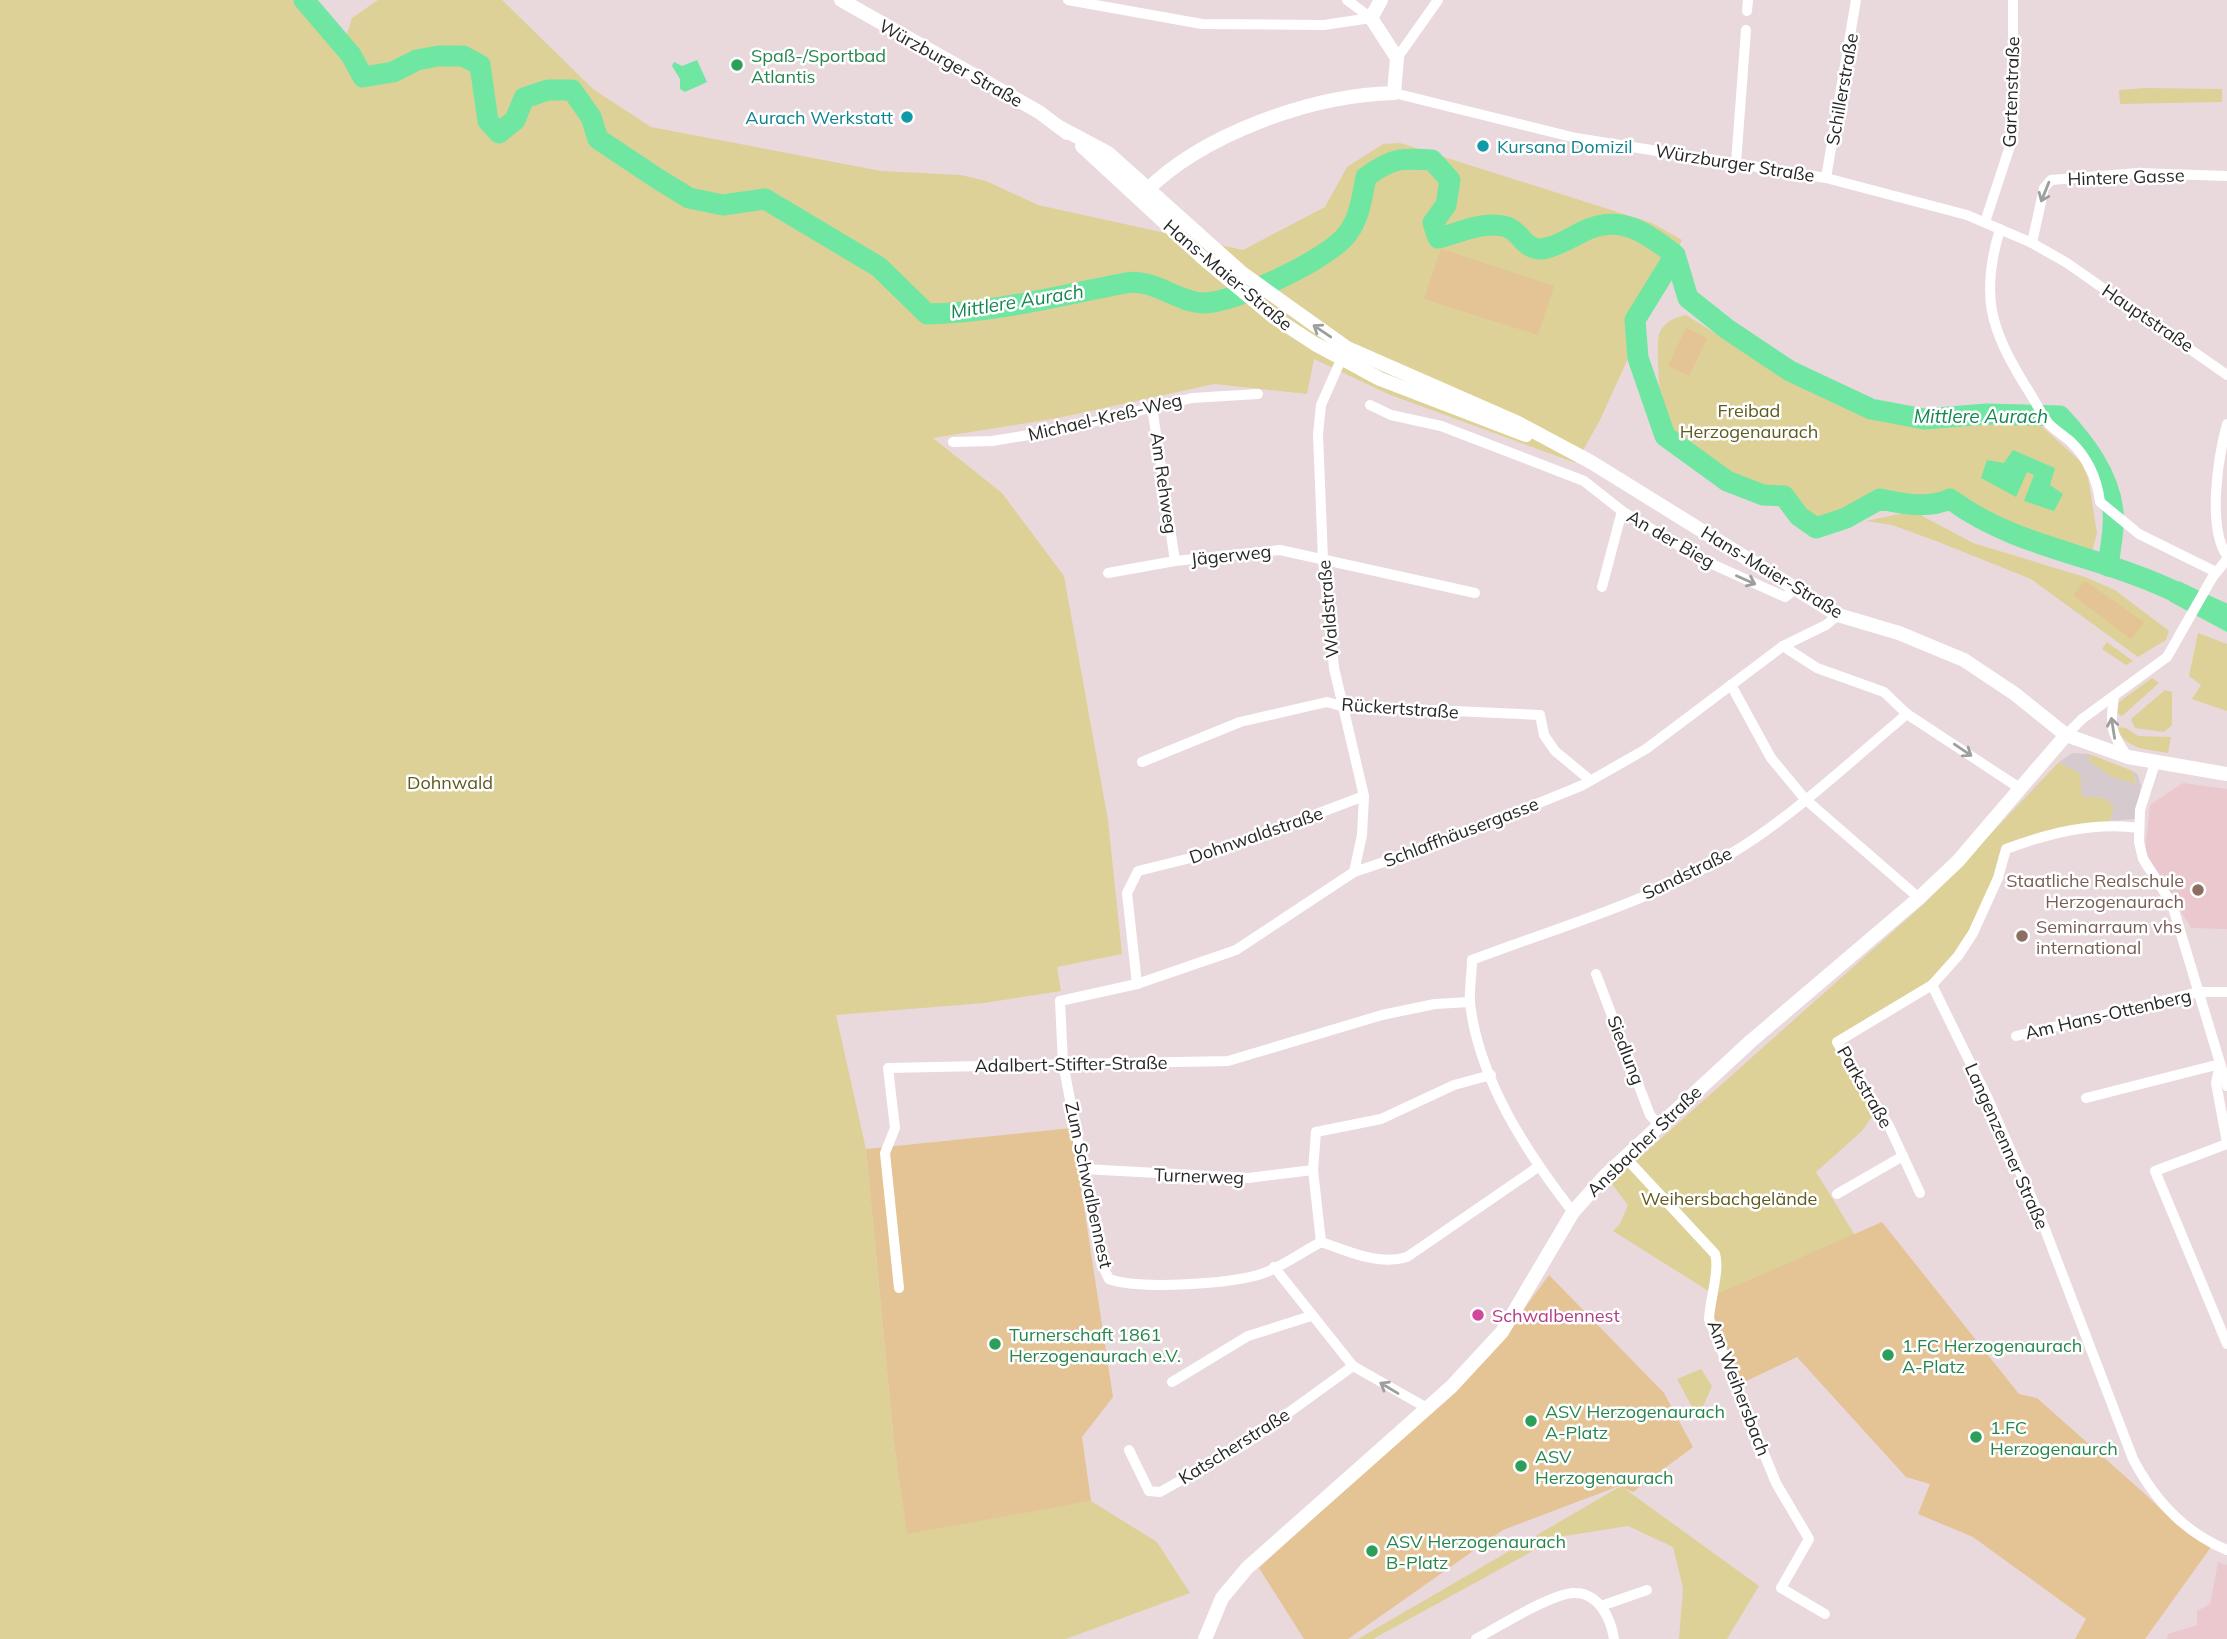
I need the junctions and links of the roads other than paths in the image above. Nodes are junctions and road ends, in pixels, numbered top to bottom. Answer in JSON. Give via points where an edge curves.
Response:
{"nodes":[{"id":1,"x":841,"y":0,"type":"edge"},
{"id":2,"x":1068,"y":0,"type":"edge"},
{"id":3,"x":1347,"y":0,"type":"edge"},
{"id":4,"x":1381,"y":0,"type":"edge"},
{"id":5,"x":1438,"y":0,"type":"edge"},
{"id":6,"x":1856,"y":0,"type":"edge"},
{"id":7,"x":2013,"y":0,"type":"edge"},
{"id":8,"x":1371,"y":18,"type":"junction"},
{"id":9,"x":1746,"y":30,"type":"dead end"},
{"id":10,"x":1397,"y":58,"type":"junction"},
{"id":11,"x":1394,"y":93,"type":"junction"},
{"id":12,"x":1059,"y":127,"type":"junction"},
{"id":13,"x":1736,"y":163,"type":"junction"},
{"id":14,"x":2227,"y":176,"type":"edge"},
{"id":15,"x":1826,"y":178,"type":"junction"},
{"id":16,"x":1150,"y":187,"type":"junction"},
{"id":17,"x":1139,"y":199,"type":"junction"},
{"id":18,"x":1985,"y":222,"type":"junction"},
{"id":19,"x":2000,"y":229,"type":"junction"},
{"id":20,"x":2032,"y":243,"type":"junction"},
{"id":21,"x":2067,"y":263,"type":"joint"},
{"id":22,"x":1344,"y":354,"type":"junction"},
{"id":23,"x":2227,"y":375,"type":"edge"},
{"id":24,"x":1258,"y":394,"type":"dead end"},
{"id":25,"x":1370,"y":405,"type":"dead end"},
{"id":26,"x":1152,"y":407,"type":"junction"},
{"id":27,"x":2227,"y":424,"type":"edge"},
{"id":28,"x":953,"y":442,"type":"dead end"},
{"id":29,"x":1560,"y":445,"type":"junction"},
{"id":30,"x":1551,"y":466,"type":"junction"},
{"id":31,"x":1622,"y":511,"type":"junction"},
{"id":32,"x":2227,"y":558,"type":"edge"},
{"id":33,"x":1323,"y":560,"type":"junction"},
{"id":34,"x":1175,"y":561,"type":"junction"},
{"id":35,"x":1108,"y":573,"type":"dead end"},
{"id":36,"x":2214,"y":575,"type":"junction"},
{"id":37,"x":1602,"y":587,"type":"dead end"},
{"id":38,"x":1796,"y":589,"type":"junction"},
{"id":39,"x":1475,"y":593,"type":"dead end"},
{"id":40,"x":1838,"y":615,"type":"junction"},
{"id":41,"x":1783,"y":646,"type":"junction"},
{"id":42,"x":1731,"y":685,"type":"junction"},
{"id":43,"x":2114,"y":696,"type":"junction"},
{"id":44,"x":1341,"y":706,"type":"junction"},
{"id":45,"x":1907,"y":714,"type":"junction"},
{"id":46,"x":2066,"y":735,"type":"junction"},
{"id":47,"x":2128,"y":757,"type":"junction"},
{"id":48,"x":1142,"y":762,"type":"dead end"},
{"id":49,"x":2154,"y":763,"type":"junction"},
{"id":50,"x":2227,"y":774,"type":"edge"},
{"id":51,"x":1590,"y":780,"type":"junction"},
{"id":52,"x":2018,"y":787,"type":"junction"},
{"id":53,"x":1364,"y":796,"type":"junction"},
{"id":54,"x":1805,"y":799,"type":"junction"},
{"id":55,"x":2139,"y":828,"type":"junction"},
{"id":56,"x":1354,"y":872,"type":"junction"},
{"id":57,"x":1919,"y":898,"type":"junction"},
{"id":58,"x":1596,"y":974,"type":"dead end"},
{"id":59,"x":1137,"y":984,"type":"junction"},
{"id":60,"x":1932,"y":985,"type":"junction"},
{"id":61,"x":2199,"y":992,"type":"junction"},
{"id":62,"x":2227,"y":992,"type":"edge"},
{"id":63,"x":1060,"y":1001,"type":"joint"},
{"id":64,"x":1470,"y":1002,"type":"junction"},
{"id":65,"x":2016,"y":1036,"type":"dead end"},
{"id":66,"x":1063,"y":1063,"type":"junction"},
{"id":67,"x":2221,"y":1064,"type":"junction"},
{"id":68,"x":1491,"y":1075,"type":"junction"},
{"id":69,"x":2227,"y":1086,"type":"edge"},
{"id":70,"x":2087,"y":1098,"type":"dead end"},
{"id":71,"x":1658,"y":1125,"type":"junction"},
{"id":72,"x":2227,"y":1143,"type":"edge"},
{"id":73,"x":1903,"y":1156,"type":"junction"},
{"id":74,"x":1625,"y":1157,"type":"junction"},
{"id":75,"x":1538,"y":1167,"type":"junction"},
{"id":76,"x":1084,"y":1169,"type":"junction"},
{"id":77,"x":1313,"y":1170,"type":"junction"},
{"id":78,"x":1837,"y":1194,"type":"dead end"},
{"id":79,"x":1920,"y":1194,"type":"dead end"},
{"id":80,"x":1573,"y":1212,"type":"junction"},
{"id":81,"x":1321,"y":1242,"type":"junction"},
{"id":82,"x":1274,"y":1268,"type":"junction"},
{"id":83,"x":899,"y":1289,"type":"dead end"},
{"id":84,"x":1311,"y":1316,"type":"junction"},
{"id":85,"x":2227,"y":1344,"type":"edge"},
{"id":86,"x":1353,"y":1366,"type":"junction"},
{"id":87,"x":1172,"y":1382,"type":"dead end"},
{"id":88,"x":1427,"y":1408,"type":"junction"},
{"id":89,"x":1129,"y":1450,"type":"dead end"},
{"id":90,"x":2227,"y":1550,"type":"edge"},
{"id":91,"x":1647,"y":1590,"type":"dead end"},
{"id":92,"x":1601,"y":1606,"type":"junction"},
{"id":93,"x":1825,"y":1614,"type":"dead end"},
{"id":94,"x":1205,"y":1639,"type":"edge"},
{"id":95,"x":1476,"y":1639,"type":"edge"},
{"id":96,"x":1614,"y":1639,"type":"edge"}],
"edges":[{"from":1,"to":12,"type":"street","name":"Würzburger Straße"},
{"from":2,"to":8,"type":"street","via":[[1202,24],[1324,24]]},
{"from":3,"to":8,"type":"street"},
{"from":4,"to":8,"type":"street"},
{"from":5,"to":10,"type":"street"},
{"from":6,"to":15,"type":"street","name":"Schillerstraße"},
{"from":7,"to":18,"type":"street","name":"Gartenstraße","via":[[2013,137]]},
{"from":8,"to":10,"type":"street"},
{"from":9,"to":13,"type":"street"},
{"from":10,"to":11,"type":"street"},
{"from":11,"to":13,"type":"street","name":"Würzburger Straße","via":[[1576,138]]},
{"from":11,"to":16,"type":"street","name":"Würzburger Straße","via":[[1338,100],[1246,129],[1186,158]]},
{"from":12,"to":16,"type":"street","name":"Würzburger Straße","via":[[1108,153]]},
{"from":12,"to":17,"type":"street","name":"Würzburger Straße"},
{"from":13,"to":15,"type":"street","name":"Würzburger Straße"},
{"from":14,"to":20,"type":"street","name":"Hintere Gasse","one_way":true,"via":[[2138,173],[2051,180],[2044,188]]},
{"from":15,"to":18,"type":"street","name":"Würzburger Straße"},
{"from":16,"to":17,"type":"street","name":"Würzburger Straße"},
{"from":22,"to":16,"type":"street","name":"Hans-Maier-Straße","one_way":true,"via":[[1216,250]]},
{"from":17,"to":22,"type":"street","name":"Hans-Maier-Straße","via":[[1275,318]]},
{"from":18,"to":19,"type":"street","name":"Würzburger Straße"},
{"from":19,"to":20,"type":"street","name":"Würzburger Straße"},
{"from":19,"to":36,"type":"street","via":[[1992,254],[1988,300],[1992,321],[2044,416],[2088,463],[2100,502],[2139,534]]},
{"from":20,"to":21,"type":"street","name":"Würzburger Straße"},
{"from":21,"to":23,"type":"street","name":"Hauptstraße"},
{"from":22,"to":29,"type":"street","name":"Hans-Maier-Straße","via":[[1516,433]]},
{"from":22,"to":33,"type":"street","name":"Waldstraße","via":[[1321,405],[1318,434]]},
{"from":24,"to":26,"type":"street","name":"Michael-Kreß-Weg","via":[[1192,398]]},
{"from":25,"to":30,"type":"street","name":"An der Bieg"},
{"from":26,"to":28,"type":"street","name":"Michael-Kreß-Weg","via":[[1059,430]]},
{"from":26,"to":34,"type":"street","name":"Am Rehweg"},
{"from":27,"to":32,"type":"street","via":[[2218,486],[2219,544]]},
{"from":29,"to":30,"type":"street"},
{"from":29,"to":38,"type":"street","name":"Hans-Maier-Straße"},
{"from":30,"to":31,"type":"street","name":"An der Bieg","via":[[1584,481]]},
{"from":31,"to":37,"type":"street"},
{"from":31,"to":38,"type":"street","name":"An der Bieg","one_way":true,"via":[[1725,570],[1786,597]]},
{"from":32,"to":36,"type":"street"},
{"from":33,"to":34,"type":"street","name":"Jägerweg","via":[[1280,550]]},
{"from":33,"to":39,"type":"street","name":"Jägerweg"},
{"from":33,"to":44,"type":"street","name":"Waldstraße"},
{"from":34,"to":35,"type":"street","name":"Jägerweg"},
{"from":36,"to":43,"type":"street","via":[[2166,657]]},
{"from":38,"to":40,"type":"street","name":"Hans-Maier-Straße"},
{"from":40,"to":41,"type":"street","name":"Schlaffhäusergasse"},
{"from":40,"to":46,"type":"street","name":"Hans-Maier-Straße","via":[[1931,644],[1964,660]]},
{"from":41,"to":42,"type":"street","name":"Schlaffhäusergasse"},
{"from":41,"to":45,"type":"street","via":[[1817,668],[1884,692]]},
{"from":42,"to":51,"type":"street","name":"Schlaffhäusergasse","via":[[1646,749]]},
{"from":42,"to":54,"type":"street","via":[[1772,758]]},
{"from":43,"to":46,"type":"street"},
{"from":47,"to":43,"type":"street","one_way":true,"via":[[2114,738]]},
{"from":44,"to":48,"type":"street","name":"Rückertstraße","via":[[1327,702],[1240,722]]},
{"from":44,"to":51,"type":"street","name":"Rückertstraße","via":[[1540,715],[1544,735],[1555,751]]},
{"from":44,"to":53,"type":"street","name":"Waldstraße"},
{"from":45,"to":52,"type":"street","one_way":true},
{"from":45,"to":54,"type":"street","name":"Sandstraße"},
{"from":46,"to":47,"type":"street","name":"Hans-Maier-Straße"},
{"from":46,"to":52,"type":"street","name":"Ansbacher Straße"},
{"from":47,"to":49,"type":"street","name":"Hans-Maier-Straße"},
{"from":49,"to":50,"type":"street","name":"Hans-Maier-Straße"},
{"from":49,"to":55,"type":"street"},
{"from":51,"to":56,"type":"street","name":"Schlaffhäusergasse","via":[[1444,842]]},
{"from":52,"to":57,"type":"street","name":"Ansbacher Straße","via":[[1958,861]]},
{"from":53,"to":56,"type":"street","name":"Waldstraße"},
{"from":53,"to":59,"type":"street","name":"Dohnwaldstraße","via":[[1219,851],[1138,871],[1127,892]]},
{"from":54,"to":57,"type":"street"},
{"from":54,"to":64,"type":"street","name":"Sandstraße","via":[[1734,852],[1669,884],[1472,960]]},
{"from":55,"to":60,"type":"street","via":[[2076,829],[2006,849],[1973,933]]},
{"from":55,"to":61,"type":"street","via":[[2143,859],[2172,904]]},
{"from":56,"to":59,"type":"street","name":"Schlaffhäusergasse","via":[[1236,950]]},
{"from":57,"to":71,"type":"street","name":"Ansbacher Straße"},
{"from":58,"to":71,"type":"street","name":"Siedlung","via":[[1650,1115]]},
{"from":59,"to":63,"type":"street","name":"Schlaffhäusergasse"},
{"from":60,"to":73,"type":"street","name":"Parkstraße","via":[[1836,1042]]},
{"from":60,"to":90,"type":"street","name":"Langenzenner Straße","via":[[2042,1224],[2146,1485],[2161,1506]]},
{"from":61,"to":62,"type":"street","name":"Am Hans-Ottenberg"},
{"from":61,"to":65,"type":"street","name":"Am Hans-Ottenberg"},
{"from":61,"to":67,"type":"street"},
{"from":63,"to":66,"type":"street","name":"Zum Schwalbennest"},
{"from":64,"to":66,"type":"street","name":"Adalbert-Stifter-Straße","via":[[1382,1015],[1228,1061]]},
{"from":64,"to":68,"type":"street"},
{"from":66,"to":76,"type":"street","name":"Zum Schwalbennest"},
{"from":66,"to":83,"type":"street","name":"Adalbert-Stifter-Straße","via":[[888,1068],[895,1128],[885,1153]]},
{"from":67,"to":69,"type":"street"},
{"from":67,"to":70,"type":"street"},
{"from":67,"to":72,"type":"street","via":[[2216,1083]]},
{"from":68,"to":75,"type":"street"},
{"from":68,"to":77,"type":"street","via":[[1454,1085],[1381,1119],[1317,1132]]},
{"from":71,"to":74,"type":"street","name":"Ansbacher Straße"},
{"from":72,"to":85,"type":"street","via":[[2155,1171]]},
{"from":73,"to":78,"type":"street"},
{"from":73,"to":79,"type":"street","name":"Parkstraße"},
{"from":74,"to":80,"type":"street","name":"Ansbacher Straße"},
{"from":74,"to":93,"type":"street","name":"Am Weihersbach","via":[[1715,1254],[1718,1264],[1709,1319],[1776,1483],[1809,1539],[1781,1588]]},
{"from":75,"to":80,"type":"street"},
{"from":75,"to":81,"type":"street","via":[[1407,1257],[1379,1260]]},
{"from":76,"to":77,"type":"street","name":"Turnerweg","via":[[1248,1178]]},
{"from":76,"to":82,"type":"street","name":"Zum Schwalbennest","via":[[1101,1262],[1110,1279],[1122,1284],[1190,1284]]},
{"from":77,"to":81,"type":"street"},
{"from":80,"to":88,"type":"street","name":"Ansbacher Straße","via":[[1502,1332]]},
{"from":81,"to":82,"type":"street","name":"Zum Schwalbennest"},
{"from":82,"to":84,"type":"street"},
{"from":84,"to":86,"type":"street"},
{"from":84,"to":87,"type":"street","via":[[1248,1336]]},
{"from":88,"to":86,"type":"street","one_way":true},
{"from":86,"to":89,"type":"street","name":"Katscherstraße","via":[[1244,1445],[1160,1492],[1149,1490]]},
{"from":88,"to":94,"type":"street","name":"Ansbacher Straße","via":[[1247,1568],[1222,1598]]},
{"from":91,"to":92,"type":"street"},
{"from":92,"to":95,"type":"street","via":[[1588,1596],[1566,1594]]},
{"from":92,"to":96,"type":"street"}]}
